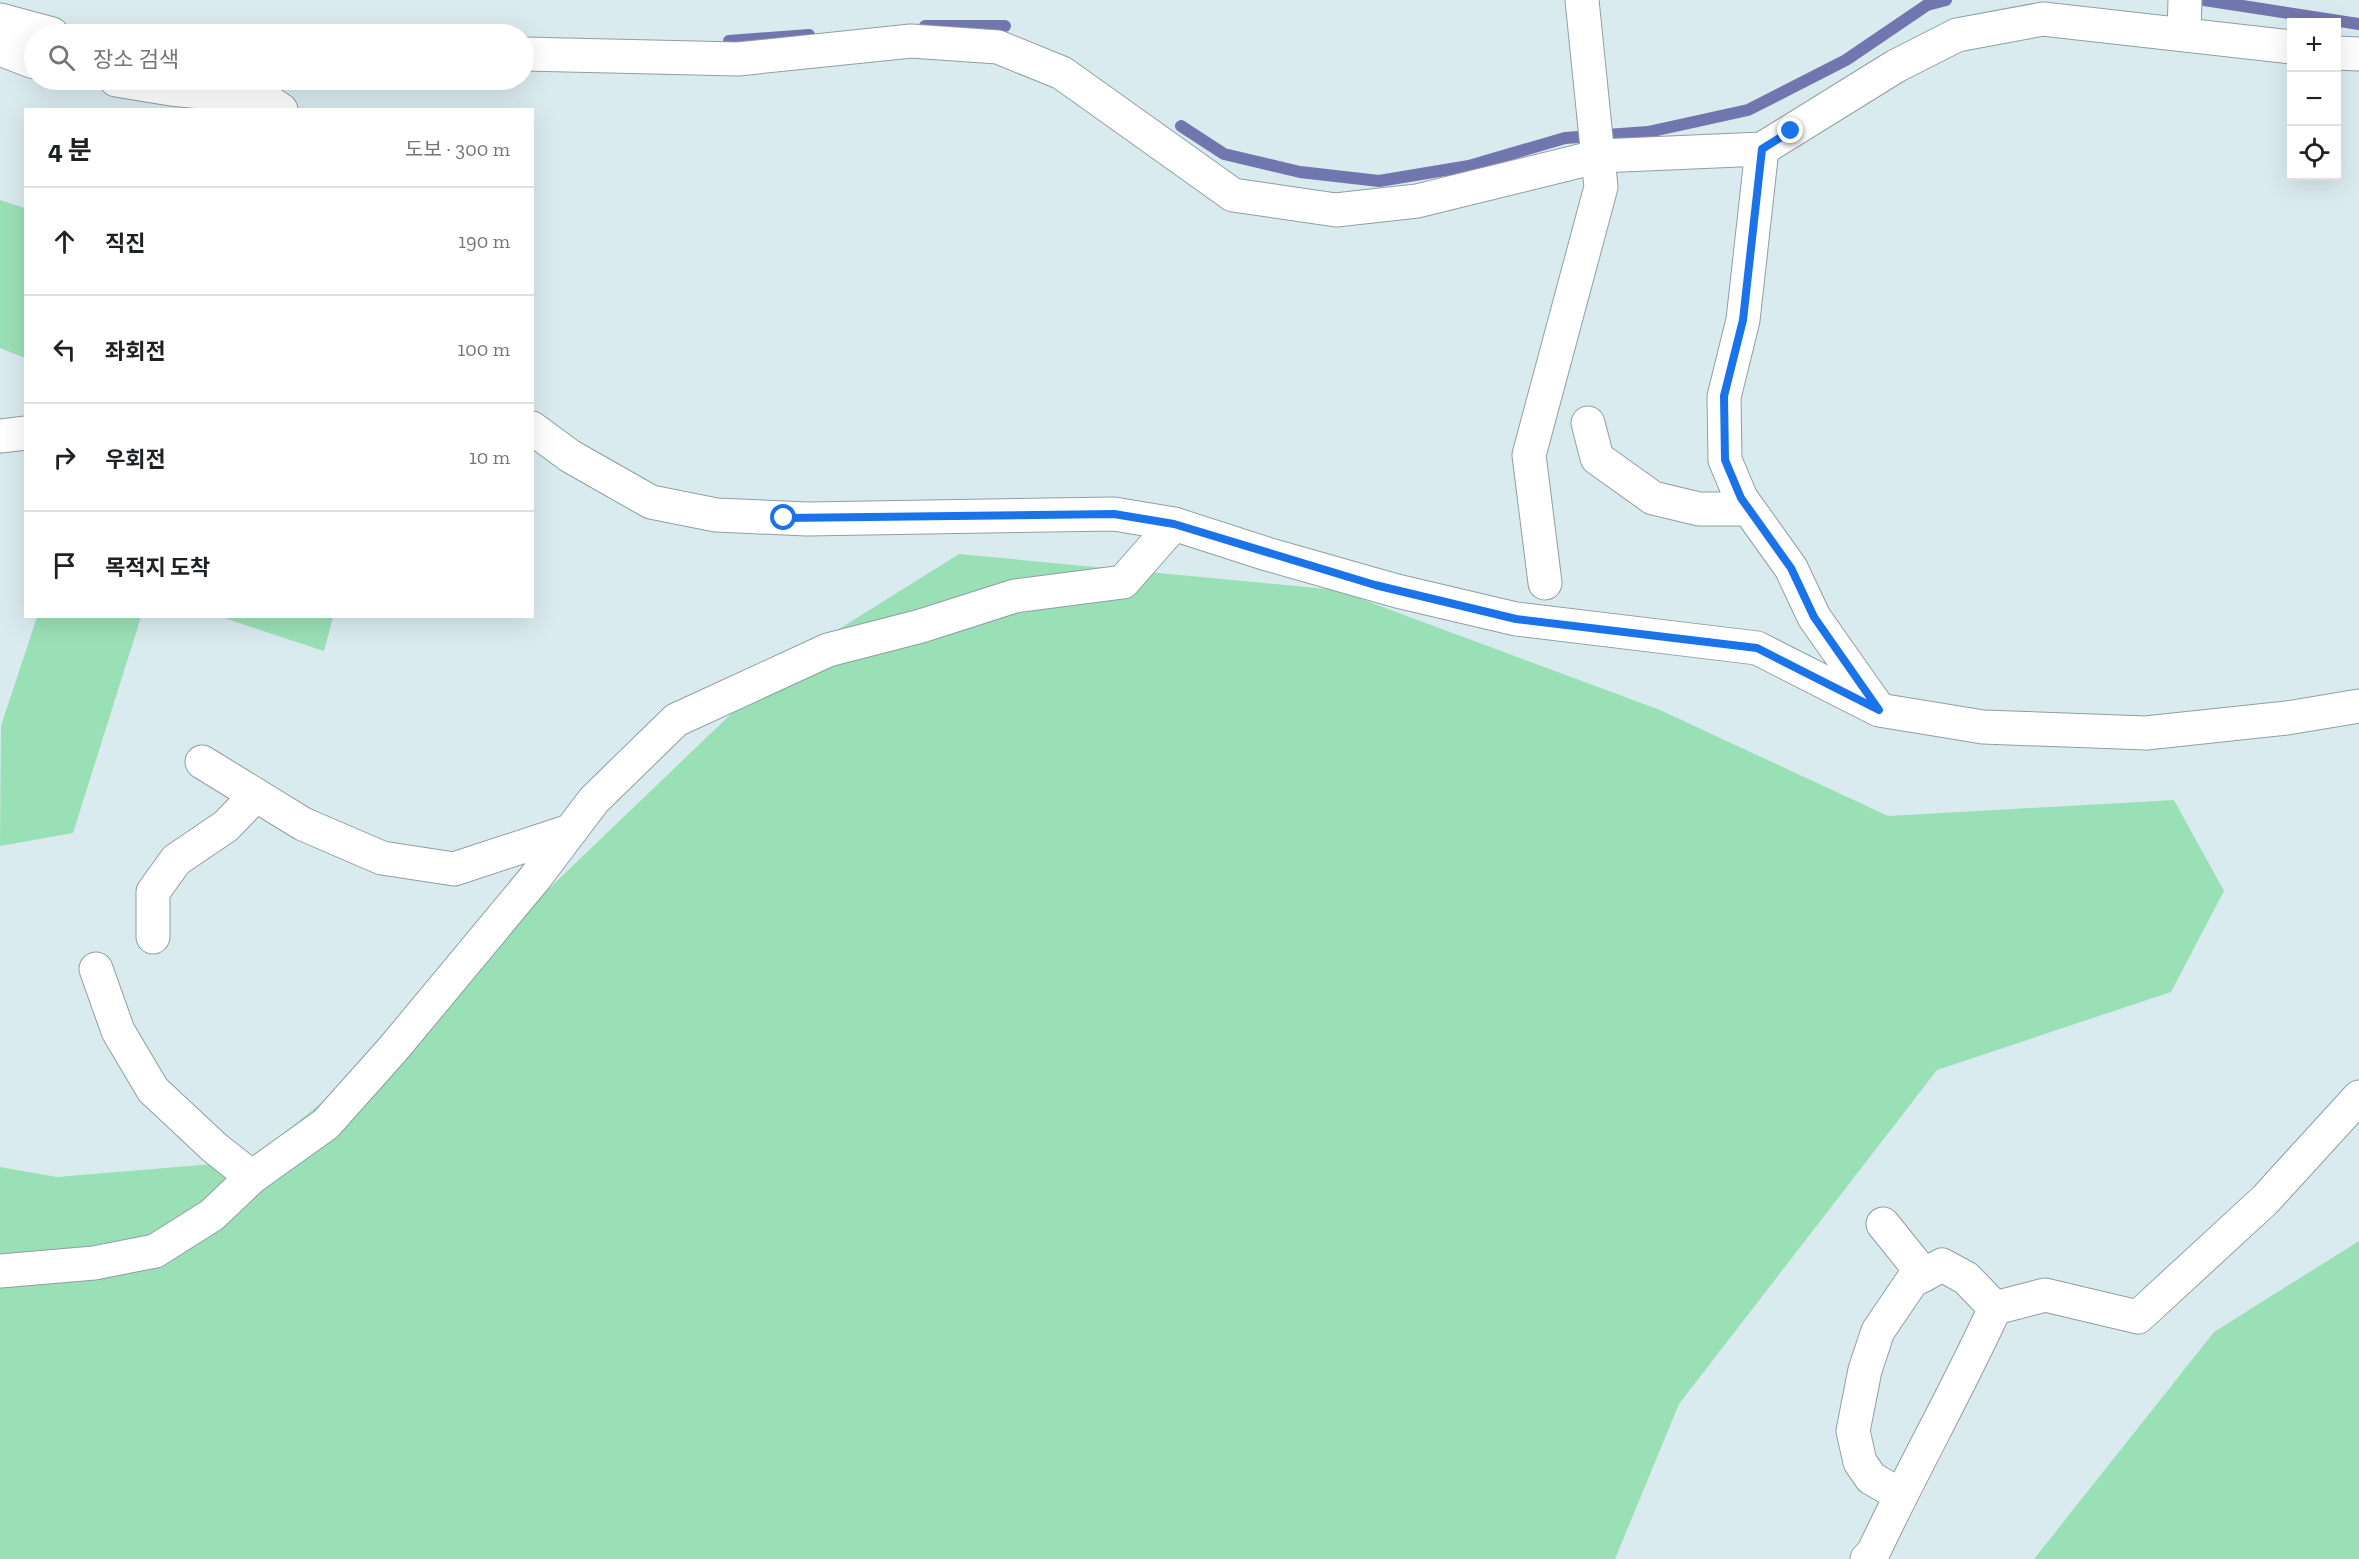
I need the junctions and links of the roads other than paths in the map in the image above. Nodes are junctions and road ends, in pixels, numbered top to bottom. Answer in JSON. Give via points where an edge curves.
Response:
{"nodes":[{"id":1,"x":1582,"y":0,"type":"edge"},
{"id":2,"x":2184,"y":15,"type":"edge"},
{"id":3,"x":8,"y":23,"type":"edge"},
{"id":4,"x":24,"y":27,"type":"edge"},
{"id":5,"x":2287,"y":46,"type":"edge"},
{"id":6,"x":24,"y":47,"type":"edge"},
{"id":7,"x":2341,"y":53,"type":"edge"},
{"id":8,"x":534,"y":54,"type":"edge"},
{"id":9,"x":2359,"y":54,"type":"edge"},
{"id":10,"x":181,"y":90,"type":"edge"},
{"id":11,"x":278,"y":108,"type":"edge"},
{"id":12,"x":1598,"y":143,"type":"junction"},
{"id":13,"x":1762,"y":149,"type":"junction"},
{"id":14,"x":1588,"y":423,"type":"dead end"},
{"id":15,"x":534,"y":429,"type":"edge"},
{"id":16,"x":24,"y":433,"type":"edge"},
{"id":17,"x":0,"y":436,"type":"edge"},
{"id":18,"x":1748,"y":508,"type":"junction"},
{"id":19,"x":1174,"y":524,"type":"junction"},
{"id":20,"x":1545,"y":584,"type":"dead end"},
{"id":21,"x":2359,"y":706,"type":"edge"},
{"id":22,"x":1879,"y":710,"type":"junction"},
{"id":23,"x":202,"y":762,"type":"dead end"},
{"id":24,"x":256,"y":795,"type":"junction"},
{"id":25,"x":570,"y":831,"type":"junction"},
{"id":26,"x":153,"y":937,"type":"dead end"},
{"id":27,"x":96,"y":969,"type":"dead end"},
{"id":28,"x":2359,"y":1096,"type":"edge"},
{"id":29,"x":252,"y":1177,"type":"junction"},
{"id":30,"x":1883,"y":1224,"type":"dead end"},
{"id":31,"x":0,"y":1271,"type":"edge"},
{"id":32,"x":1924,"y":1275,"type":"junction"},
{"id":33,"x":1995,"y":1308,"type":"junction"},
{"id":34,"x":1900,"y":1495,"type":"junction"},
{"id":35,"x":1867,"y":1559,"type":"edge"}],
"edges":[{"from":1,"to":12,"type":"street"},
{"from":2,"to":5,"type":"street"},
{"from":2,"to":13,"type":"street","via":[[2043,18],[1957,35],[1896,66]]},
{"from":3,"to":4,"type":"street"},
{"from":3,"to":6,"type":"street"},
{"from":7,"to":9,"type":"street"},
{"from":8,"to":12,"type":"street","via":[[738,59],[911,41],[998,47],[1062,73],[1233,195],[1336,210],[1417,201]]},
{"from":10,"to":11,"type":"street","via":[[263,98]]},
{"from":12,"to":13,"type":"street"},
{"from":12,"to":20,"type":"street","via":[[1601,187],[1529,454]]},
{"from":13,"to":18,"type":"street","via":[[1743,320],[1724,396],[1725,460]]},
{"from":14,"to":18,"type":"street","via":[[1597,458],[1653,498],[1699,508]]},
{"from":15,"to":19,"type":"street","via":[[570,456],[651,502],[716,515],[807,519],[1114,514]]},
{"from":16,"to":17,"type":"street"},
{"from":18,"to":22,"type":"street","via":[[1791,568],[1814,617]]},
{"from":19,"to":22,"type":"street","via":[[1364,582],[1516,619],[1757,648]]},
{"from":19,"to":25,"type":"street","via":[[1123,582],[1015,596],[828,650],[676,720],[594,800]]},
{"from":21,"to":22,"type":"street","via":[[2145,733],[1983,727]]},
{"from":23,"to":24,"type":"street"},
{"from":24,"to":25,"type":"street","via":[[303,824],[382,858],[454,869]]},
{"from":24,"to":26,"type":"street","via":[[226,826],[176,860],[153,892]]},
{"from":25,"to":29,"type":"street","via":[[535,878],[326,1124]]},
{"from":27,"to":29,"type":"street","via":[[118,1031],[153,1090]]},
{"from":28,"to":33,"type":"street","via":[[2265,1200],[2138,1317],[2045,1295]]},
{"from":29,"to":31,"type":"street","via":[[212,1215],[155,1251],[94,1263]]},
{"from":30,"to":32,"type":"street"},
{"from":32,"to":33,"type":"street","via":[[1942,1264],[1966,1278]]},
{"from":32,"to":34,"type":"street","via":[[1912,1281],[1878,1331],[1865,1370],[1853,1431],[1860,1462],[1871,1479]]},
{"from":33,"to":34,"type":"street","via":[[1966,1372]]},
{"from":34,"to":35,"type":"street"}]}
